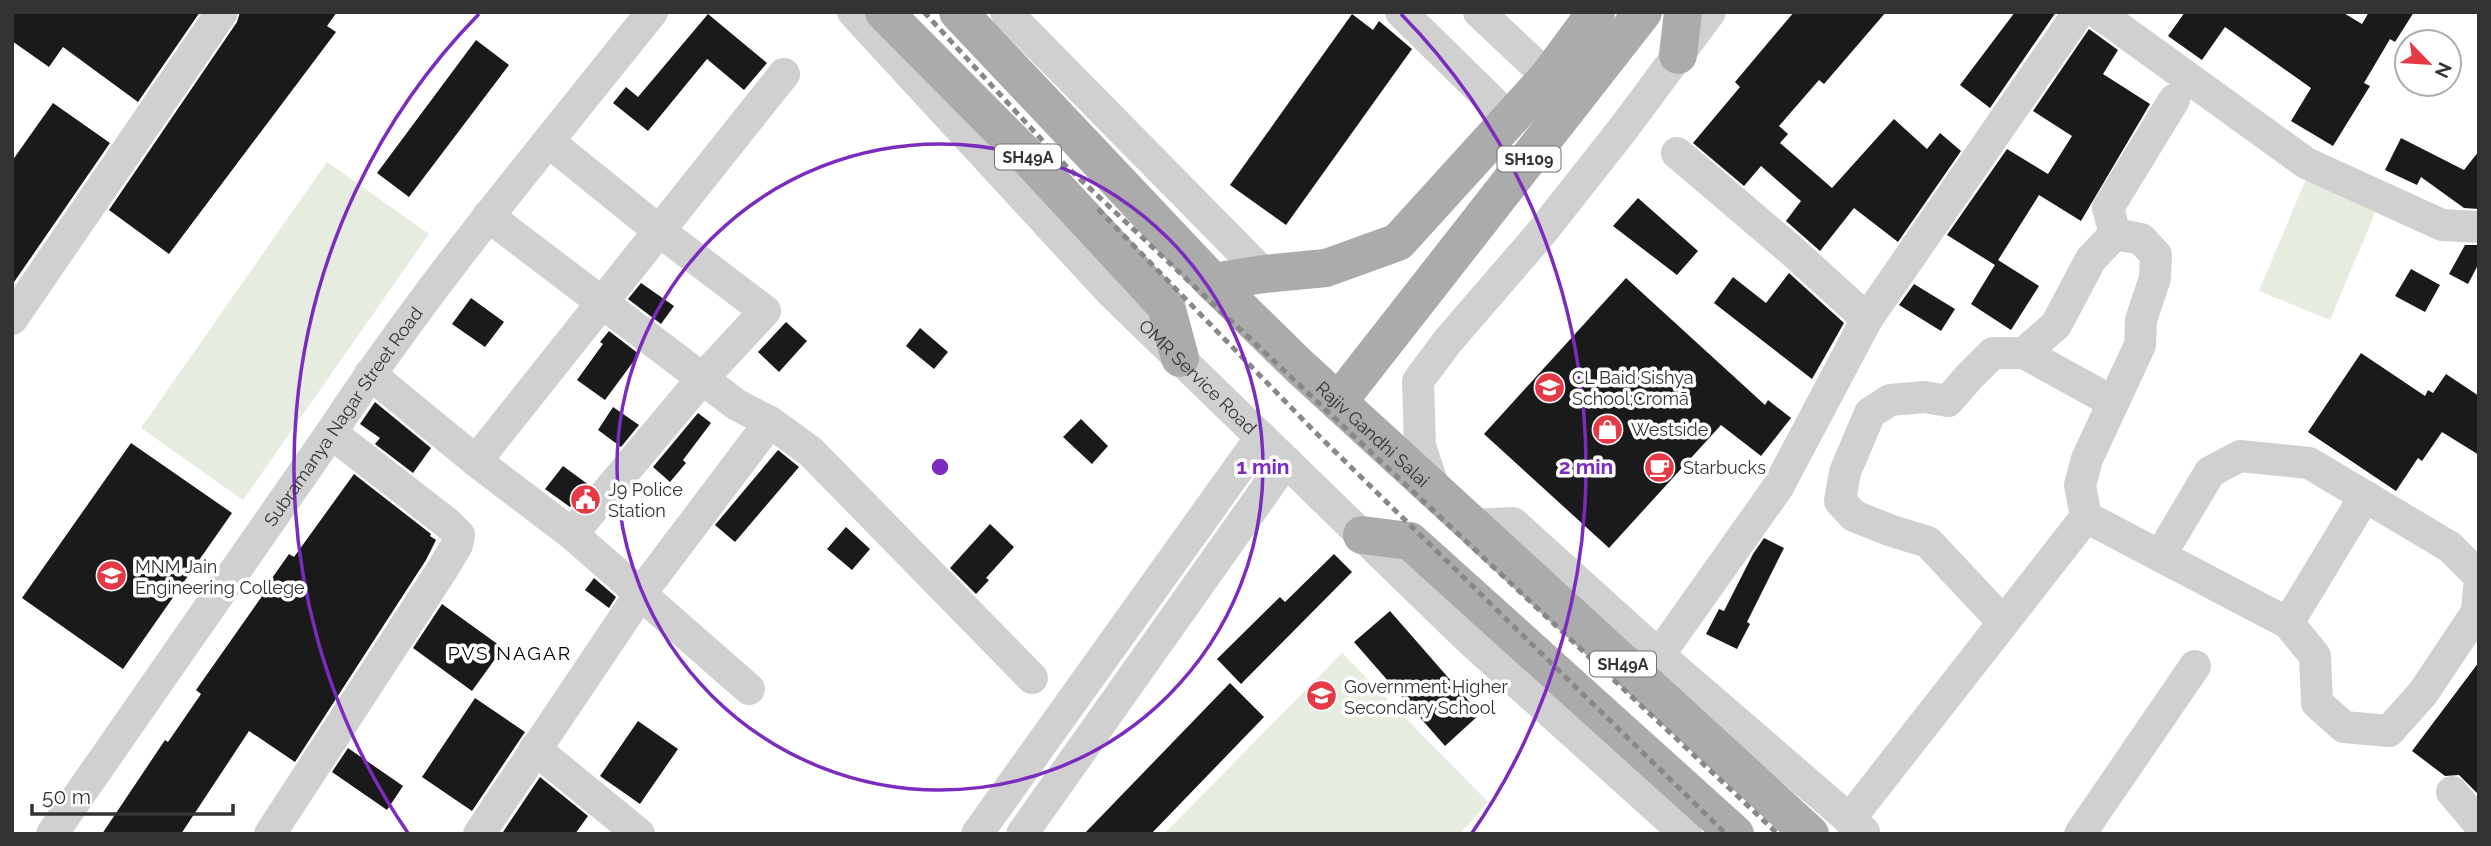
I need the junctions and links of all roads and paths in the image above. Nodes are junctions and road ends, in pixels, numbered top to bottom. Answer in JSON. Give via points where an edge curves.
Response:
{"nodes":[{"id":1,"x":222,"y":12,"type":"edge"},
{"id":2,"x":652,"y":12,"type":"edge"},
{"id":3,"x":853,"y":12,"type":"edge"},
{"id":4,"x":884,"y":12,"type":"edge"},
{"id":5,"x":958,"y":12,"type":"edge"},
{"id":6,"x":1006,"y":12,"type":"edge"},
{"id":7,"x":1401,"y":12,"type":"edge"},
{"id":8,"x":1479,"y":12,"type":"edge"},
{"id":9,"x":1596,"y":12,"type":"edge"},
{"id":10,"x":1643,"y":12,"type":"edge"},
{"id":11,"x":1683,"y":12,"type":"edge"},
{"id":12,"x":1710,"y":12,"type":"edge"},
{"id":13,"x":2079,"y":12,"type":"edge"},
{"id":14,"x":2097,"y":12,"type":"edge"},
{"id":15,"x":2139,"y":24,"type":"edge"},
{"id":16,"x":1678,"y":55,"type":"junction"},
{"id":17,"x":783,"y":74,"type":"dead end"},
{"id":18,"x":1548,"y":77,"type":"junction"},
{"id":19,"x":2174,"y":100,"type":"dead end"},
{"id":20,"x":1510,"y":119,"type":"junction"},
{"id":21,"x":549,"y":142,"type":"junction"},
{"id":22,"x":1677,"y":153,"type":"dead end"},
{"id":23,"x":488,"y":216,"type":"junction"},
{"id":24,"x":2479,"y":227,"type":"edge"},
{"id":25,"x":658,"y":230,"type":"junction"},
{"id":26,"x":2115,"y":234,"type":"junction"},
{"id":27,"x":1265,"y":274,"type":"junction"},
{"id":28,"x":1213,"y":282,"type":"junction"},
{"id":29,"x":602,"y":302,"type":"junction"},
{"id":30,"x":12,"y":319,"type":"edge"},
{"id":31,"x":1867,"y":319,"type":"junction"},
{"id":32,"x":2024,"y":353,"type":"junction"},
{"id":33,"x":1180,"y":358,"type":"junction"},
{"id":34,"x":370,"y":374,"type":"junction"},
{"id":35,"x":702,"y":379,"type":"junction"},
{"id":36,"x":1338,"y":402,"type":"junction"},
{"id":37,"x":2113,"y":402,"type":"junction"},
{"id":38,"x":770,"y":422,"type":"junction"},
{"id":39,"x":331,"y":433,"type":"junction"},
{"id":40,"x":1261,"y":437,"type":"junction"},
{"id":41,"x":476,"y":461,"type":"junction"},
{"id":42,"x":1286,"y":461,"type":"junction"},
{"id":43,"x":1436,"y":494,"type":"junction"},
{"id":44,"x":2365,"y":496,"type":"junction"},
{"id":45,"x":2086,"y":517,"type":"junction"},
{"id":46,"x":1471,"y":525,"type":"junction"},
{"id":47,"x":572,"y":534,"type":"junction"},
{"id":48,"x":1362,"y":535,"type":"junction"},
{"id":49,"x":2160,"y":556,"type":"junction"},
{"id":50,"x":2479,"y":576,"type":"edge"},
{"id":51,"x":2479,"y":588,"type":"edge"},
{"id":52,"x":641,"y":593,"type":"junction"},
{"id":53,"x":2003,"y":622,"type":"junction"},
{"id":54,"x":2288,"y":623,"type":"junction"},
{"id":55,"x":1659,"y":655,"type":"junction"},
{"id":56,"x":2195,"y":666,"type":"dead end"},
{"id":57,"x":1032,"y":678,"type":"dead end"},
{"id":58,"x":749,"y":688,"type":"dead end"},
{"id":59,"x":535,"y":749,"type":"junction"},
{"id":60,"x":2452,"y":792,"type":"dead end"},
{"id":61,"x":2479,"y":824,"type":"edge"},
{"id":62,"x":1857,"y":827,"type":"edge"},
{"id":63,"x":52,"y":834,"type":"edge"},
{"id":64,"x":270,"y":834,"type":"edge"},
{"id":65,"x":479,"y":834,"type":"edge"},
{"id":66,"x":639,"y":834,"type":"edge"},
{"id":67,"x":977,"y":834,"type":"edge"},
{"id":68,"x":1022,"y":834,"type":"edge"},
{"id":69,"x":1686,"y":834,"type":"edge"},
{"id":70,"x":1735,"y":834,"type":"edge"},
{"id":71,"x":1810,"y":834,"type":"edge"},
{"id":72,"x":2080,"y":834,"type":"edge"}],
"edges":[{"from":1,"to":30,"type":"street"},
{"from":2,"to":21,"type":"street","name":"Subramanya Nagar Street Road"},
{"from":3,"to":33,"type":"street","name":"OMR Service Road","via":[[1110,291]]},
{"from":4,"to":33,"type":"main road","number":"SH49A","via":[[1166,306]]},
{"from":5,"to":28,"type":"main road","name":"Rajiv Gandhi Salai","number":"SH49A"},
{"from":6,"to":27,"type":"street"},
{"from":7,"to":20,"type":"street"},
{"from":8,"to":18,"type":"street"},
{"from":9,"to":18,"type":"main road","number":"SH109"},
{"from":10,"to":36,"type":"main road","number":"SH109"},
{"from":11,"to":16,"type":"main road"},
{"from":12,"to":16,"type":"street"},
{"from":13,"to":31,"type":"street"},
{"from":14,"to":15,"type":"street"},
{"from":15,"to":24,"type":"street","via":[[2306,163],[2442,225]]},
{"from":16,"to":43,"type":"street","via":[[1541,233],[1418,381],[1420,446]]},
{"from":17,"to":25,"type":"street"},
{"from":18,"to":20,"type":"main road","number":"SH109"},
{"from":19,"to":26,"type":"street","via":[[2108,208]]},
{"from":20,"to":27,"type":"main road","number":"SH109","via":[[1398,242],[1326,268]]},
{"from":21,"to":23,"type":"street","name":"Subramanya Nagar Street Road"},
{"from":21,"to":25,"type":"street"},
{"from":22,"to":31,"type":"street"},
{"from":23,"to":29,"type":"street"},
{"from":23,"to":34,"type":"street","name":"Subramanya Nagar Street Road"},
{"from":25,"to":29,"type":"street"},
{"from":25,"to":35,"type":"street","via":[[765,311]]},
{"from":26,"to":32,"type":"street","via":[[2091,259],[2056,325]]},
{"from":26,"to":37,"type":"street","via":[[2141,239],[2156,255],[2140,345]]},
{"from":27,"to":28,"type":"main road"},
{"from":28,"to":36,"type":"main road","name":"Rajiv Gandhi Salai","number":"SH49A"},
{"from":29,"to":35,"type":"street"},
{"from":29,"to":41,"type":"street"},
{"from":31,"to":55,"type":"street","via":[[1778,487]]},
{"from":32,"to":37,"type":"street"},
{"from":32,"to":53,"type":"street","via":[[1993,353],[1948,401],[1924,397],[1890,400],[1870,413],[1845,472],[1840,501],[1854,516],[1928,542]]},
{"from":33,"to":40,"type":"street","name":"OMR Service Road"},
{"from":34,"to":39,"type":"street","name":"Subramanya Nagar Street Road"},
{"from":34,"to":41,"type":"street"},
{"from":35,"to":38,"type":"street"},
{"from":35,"to":47,"type":"street"},
{"from":36,"to":43,"type":"main road","name":"Rajiv Gandhi Salai","number":"SH49A"},
{"from":37,"to":45,"type":"street","via":[[2080,485]]},
{"from":38,"to":52,"type":"street"},
{"from":38,"to":57,"type":"street","via":[[811,452]]},
{"from":39,"to":63,"type":"street","name":"Subramanya Nagar Street Road"},
{"from":39,"to":64,"type":"street","via":[[447,523],[458,535],[457,545]]},
{"from":40,"to":42,"type":"street","name":"OMR Service Road"},
{"from":40,"to":67,"type":"street"},
{"from":41,"to":47,"type":"street"},
{"from":42,"to":48,"type":"street","name":"OMR Service Road"},
{"from":42,"to":68,"type":"street"},
{"from":43,"to":46,"type":"main road","name":"Rajiv Gandhi Salai","number":"SH49A"},
{"from":44,"to":49,"type":"street","via":[[2309,463],[2241,456],[2210,472]]},
{"from":44,"to":50,"type":"street","via":[[2450,547]]},
{"from":44,"to":54,"type":"street"},
{"from":45,"to":49,"type":"street"},
{"from":45,"to":53,"type":"street"},
{"from":46,"to":55,"type":"street","via":[[1513,523]]},
{"from":46,"to":71,"type":"main road","name":"Rajiv Gandhi Salai","number":"SH49A"},
{"from":47,"to":52,"type":"street"},
{"from":48,"to":69,"type":"street","name":"OMR Service Road","via":[[1468,638]]},
{"from":48,"to":70,"type":"main road","number":"SH49A","via":[[1410,541]]},
{"from":49,"to":54,"type":"street"},
{"from":51,"to":54,"type":"street","via":[[2477,612],[2423,693],[2389,730],[2344,727],[2317,703],[2315,656]]},
{"from":52,"to":58,"type":"street"},
{"from":52,"to":59,"type":"street"},
{"from":53,"to":62,"type":"street"},
{"from":55,"to":62,"type":"street"},
{"from":56,"to":72,"type":"street"},
{"from":59,"to":65,"type":"street"},
{"from":59,"to":66,"type":"street"},
{"from":60,"to":61,"type":"street"}]}
